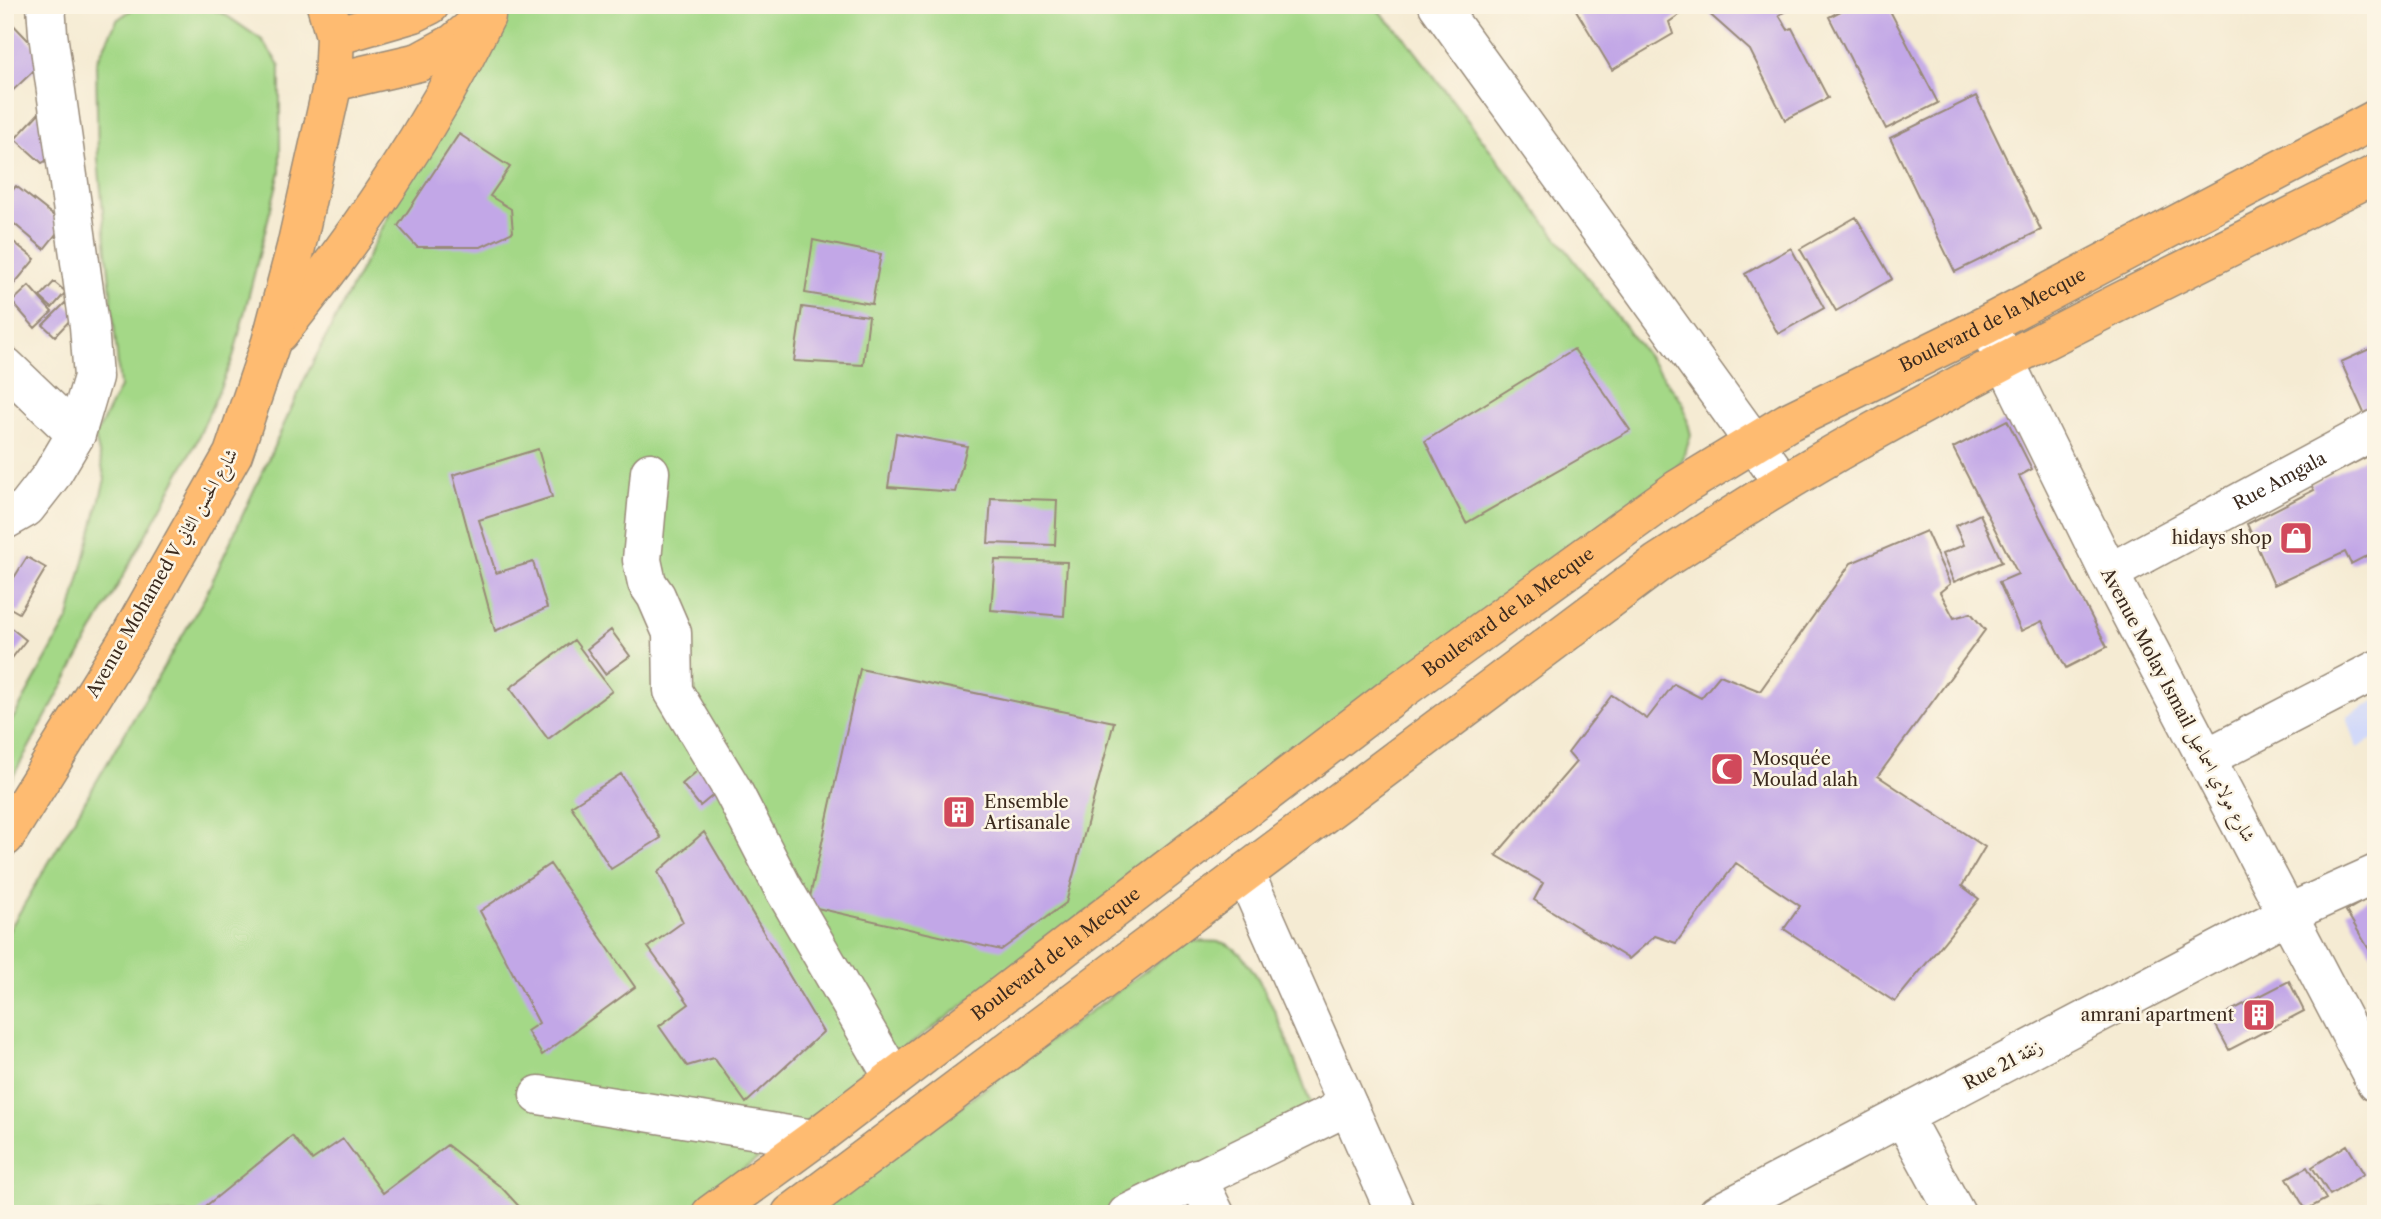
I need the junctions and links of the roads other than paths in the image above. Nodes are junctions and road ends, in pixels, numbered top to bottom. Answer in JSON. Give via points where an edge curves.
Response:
{"nodes":[{"id":1,"x":46,"y":5,"type":"edge"},
{"id":2,"x":430,"y":5,"type":"edge"},
{"id":3,"x":1438,"y":5,"type":"edge"},
{"id":4,"x":490,"y":11,"type":"edge"},
{"id":5,"x":331,"y":21,"type":"edge"},
{"id":6,"x":333,"y":82,"type":"junction"},
{"id":7,"x":2376,"y":119,"type":"edge"},
{"id":8,"x":2376,"y":174,"type":"edge"},
{"id":9,"x":1986,"y":325,"type":"junction"},
{"id":10,"x":271,"y":342,"type":"junction"},
{"id":11,"x":2005,"y":361,"type":"junction"},
{"id":12,"x":5,"y":366,"type":"edge"},
{"id":13,"x":2376,"y":429,"type":"edge"},
{"id":14,"x":76,"y":434,"type":"junction"},
{"id":15,"x":1754,"y":442,"type":"junction"},
{"id":16,"x":650,"y":472,"type":"dead end"},
{"id":17,"x":1783,"y":483,"type":"junction"},
{"id":18,"x":5,"y":520,"type":"edge"},
{"id":19,"x":2109,"y":573,"type":"junction"},
{"id":20,"x":2376,"y":670,"type":"edge"},
{"id":21,"x":2206,"y":758,"type":"junction"},
{"id":22,"x":1254,"y":802,"type":"junction"},
{"id":23,"x":5,"y":838,"type":"edge"},
{"id":24,"x":1284,"y":844,"type":"junction"},
{"id":25,"x":1189,"y":851,"type":"junction"},
{"id":26,"x":2376,"y":874,"type":"edge"},
{"id":27,"x":1232,"y":883,"type":"junction"},
{"id":28,"x":2287,"y":914,"type":"junction"},
{"id":29,"x":893,"y":1077,"type":"junction"},
{"id":30,"x":2376,"y":1083,"type":"edge"},
{"id":31,"x":539,"y":1095,"type":"dead end"},
{"id":32,"x":1348,"y":1106,"type":"junction"},
{"id":33,"x":1903,"y":1117,"type":"junction"},
{"id":34,"x":814,"y":1139,"type":"junction"},
{"id":35,"x":1197,"y":1178,"type":"junction"},
{"id":36,"x":711,"y":1214,"type":"edge"},
{"id":37,"x":791,"y":1214,"type":"edge"},
{"id":38,"x":1127,"y":1214,"type":"edge"},
{"id":39,"x":1215,"y":1214,"type":"edge"},
{"id":40,"x":1396,"y":1214,"type":"edge"},
{"id":41,"x":1717,"y":1214,"type":"edge"},
{"id":42,"x":1956,"y":1214,"type":"edge"}],
"edges":[{"from":1,"to":14,"type":"street","via":[[93,377]]},
{"from":2,"to":5,"type":"main road","via":[[414,13]]},
{"from":3,"to":15,"type":"street"},
{"from":4,"to":6,"type":"main road","via":[[454,43],[419,62]]},
{"from":4,"to":10,"type":"main road","via":[[412,152],[327,273]]},
{"from":5,"to":6,"type":"main road","name":"Avenue Mohamed V شارع الحسن الثاني"},
{"from":6,"to":10,"type":"main road","name":"Avenue Mohamed V شارع الحسن الثاني"},
{"from":7,"to":9,"type":"main road","name":"Boulevard de la Mecque"},
{"from":8,"to":11,"type":"main road"},
{"from":9,"to":11,"type":"street","name":"Avenue Molay Ismail شارع مولاي اسماعيل"},
{"from":9,"to":15,"type":"main road","name":"Boulevard de la Mecque"},
{"from":10,"to":23,"type":"main road","name":"Avenue Mohamed V شارع الحسن الثاني","via":[[233,454],[130,636]]},
{"from":11,"to":17,"type":"main road"},
{"from":11,"to":19,"type":"street","name":"Avenue Molay Ismail شارع مولاي اسماعيل"},
{"from":12,"to":14,"type":"street"},
{"from":13,"to":19,"type":"street","name":"Rue Amgala"},
{"from":14,"to":18,"type":"street","via":[[26,508]]},
{"from":15,"to":17,"type":"street"},
{"from":15,"to":22,"type":"main road","name":"Boulevard de la Mecque","via":[[1678,489]]},
{"from":16,"to":29,"type":"street","via":[[642,560],[647,583],[672,633],[673,691]]},
{"from":17,"to":24,"type":"main road","via":[[1658,563]]},
{"from":19,"to":21,"type":"street","name":"Avenue Molay Ismail شارع مولاي اسماعيل"},
{"from":20,"to":21,"type":"street"},
{"from":21,"to":28,"type":"street","name":"Avenue Molay Ismail شارع مولاي اسماعيل"},
{"from":22,"to":24,"type":"main road"},
{"from":22,"to":25,"type":"main road","name":"Boulevard de la Mecque"},
{"from":24,"to":27,"type":"main road"},
{"from":25,"to":27,"type":"main road"},
{"from":25,"to":29,"type":"main road","name":"Boulevard de la Mecque"},
{"from":26,"to":28,"type":"street","name":"Rue 21 زنقة"},
{"from":27,"to":32,"type":"street"},
{"from":27,"to":37,"type":"main road"},
{"from":28,"to":30,"type":"street","name":"Avenue Molay Ismail شارع مولاي اسماعيل"},
{"from":28,"to":33,"type":"street","name":"Rue 21 زنقة"},
{"from":29,"to":34,"type":"main road","name":"Boulevard de la Mecque"},
{"from":31,"to":34,"type":"street"},
{"from":32,"to":35,"type":"street"},
{"from":32,"to":40,"type":"street"},
{"from":33,"to":41,"type":"street","name":"Rue 21 زنقة"},
{"from":33,"to":42,"type":"street"},
{"from":34,"to":36,"type":"main road","name":"Boulevard de la Mecque"},
{"from":35,"to":38,"type":"street"},
{"from":35,"to":39,"type":"street"}]}
